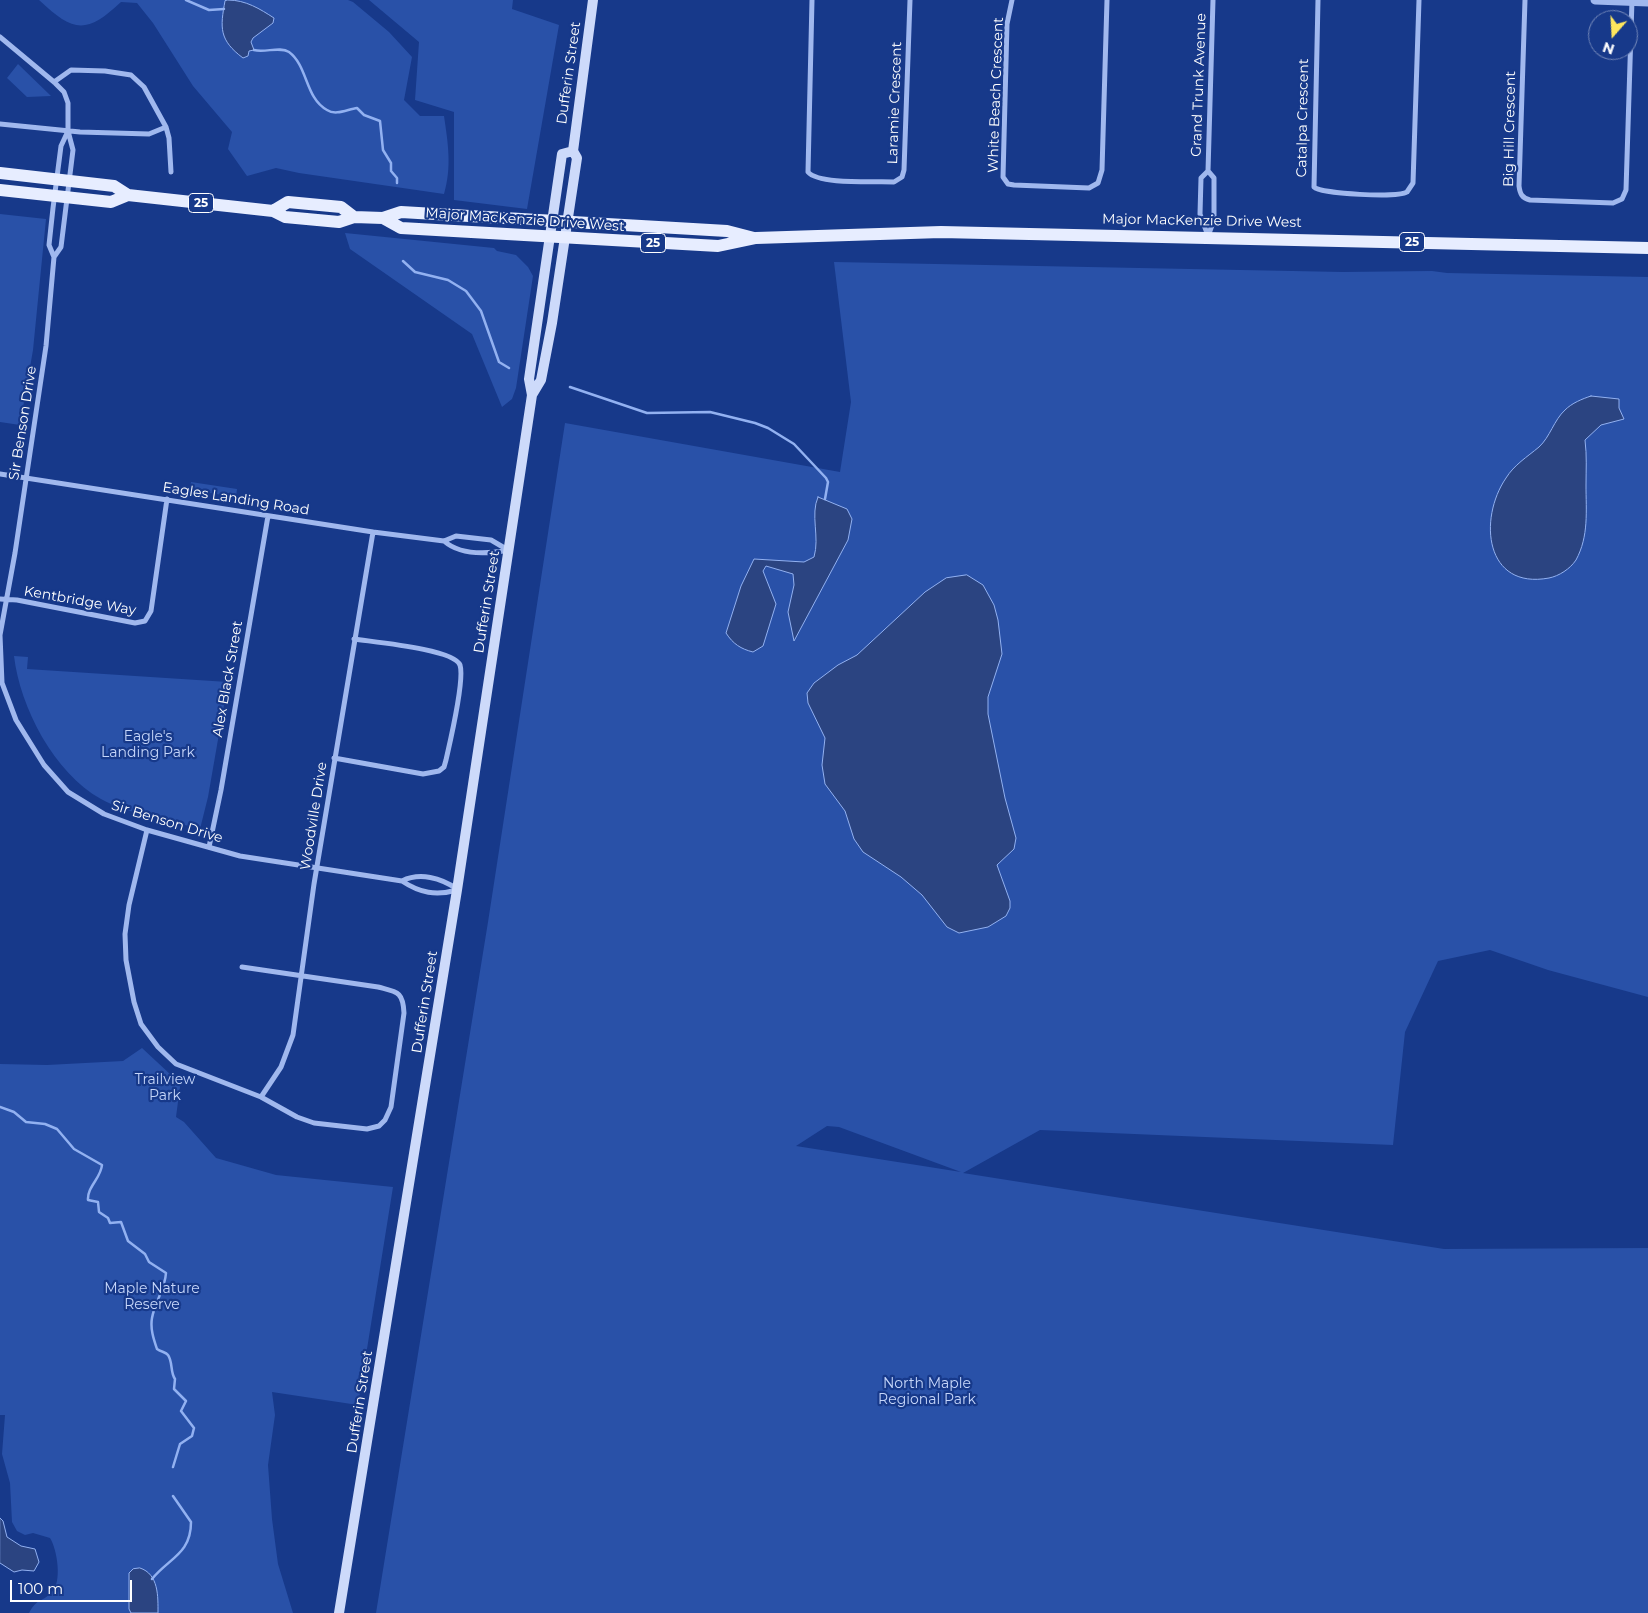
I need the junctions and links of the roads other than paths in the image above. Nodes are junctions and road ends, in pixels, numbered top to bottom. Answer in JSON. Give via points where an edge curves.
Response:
{"nodes":[{"id":1,"x":593,"y":0,"type":"edge"},
{"id":2,"x":812,"y":0,"type":"edge"},
{"id":3,"x":910,"y":0,"type":"edge"},
{"id":4,"x":1012,"y":0,"type":"edge"},
{"id":5,"x":1107,"y":0,"type":"edge"},
{"id":6,"x":1213,"y":0,"type":"edge"},
{"id":7,"x":1318,"y":0,"type":"edge"},
{"id":8,"x":1419,"y":0,"type":"edge"},
{"id":9,"x":1525,"y":0,"type":"edge"},
{"id":10,"x":1595,"y":0,"type":"edge"},
{"id":11,"x":1632,"y":1,"type":"edge"},
{"id":12,"x":1648,"y":2,"type":"edge"},
{"id":13,"x":0,"y":37,"type":"edge"},
{"id":14,"x":54,"y":82,"type":"junction"},
{"id":15,"x":0,"y":124,"type":"edge"},
{"id":16,"x":166,"y":127,"type":"junction"},
{"id":17,"x":68,"y":131,"type":"junction"},
{"id":18,"x":573,"y":151,"type":"junction"},
{"id":19,"x":1208,"y":171,"type":"junction"},
{"id":20,"x":171,"y":172,"type":"dead end"},
{"id":21,"x":0,"y":173,"type":"edge"},
{"id":22,"x":62,"y":181,"type":"junction"},
{"id":23,"x":0,"y":190,"type":"edge"},
{"id":24,"x":128,"y":195,"type":"junction"},
{"id":25,"x":60,"y":196,"type":"junction"},
{"id":26,"x":383,"y":218,"type":"junction"},
{"id":27,"x":552,"y":222,"type":"junction"},
{"id":28,"x":567,"y":223,"type":"junction"},
{"id":29,"x":1208,"y":236,"type":"junction"},
{"id":30,"x":550,"y":237,"type":"junction"},
{"id":31,"x":565,"y":238,"type":"junction"},
{"id":32,"x":756,"y":238,"type":"junction"},
{"id":33,"x":1648,"y":248,"type":"edge"},
{"id":34,"x":54,"y":257,"type":"junction"},
{"id":35,"x":532,"y":395,"type":"junction"},
{"id":36,"x":0,"y":474,"type":"edge"},
{"id":37,"x":26,"y":477,"type":"junction"},
{"id":38,"x":167,"y":499,"type":"junction"},
{"id":39,"x":268,"y":516,"type":"junction"},
{"id":40,"x":373,"y":532,"type":"junction"},
{"id":41,"x":444,"y":541,"type":"junction"},
{"id":42,"x":509,"y":550,"type":"junction"},
{"id":43,"x":3,"y":600,"type":"edge"},
{"id":44,"x":354,"y":639,"type":"junction"},
{"id":45,"x":334,"y":758,"type":"junction"},
{"id":46,"x":147,"y":830,"type":"junction"},
{"id":47,"x":209,"y":847,"type":"junction"},
{"id":48,"x":317,"y":867,"type":"junction"},
{"id":49,"x":402,"y":881,"type":"junction"},
{"id":50,"x":457,"y":890,"type":"junction"},
{"id":51,"x":242,"y":967,"type":"dead end"},
{"id":52,"x":302,"y":977,"type":"junction"},
{"id":53,"x":262,"y":1097,"type":"junction"},
{"id":54,"x":339,"y":1613,"type":"edge"}],
"edges":[{"from":1,"to":18,"type":"main road","name":"Dufferin Street"},
{"from":2,"to":3,"type":"street","name":"Laramie Crescent","via":[[808,172],[822,180],[894,182],[904,170]]},
{"from":4,"to":5,"type":"street","name":"White Beach Crescent","via":[[1007,24],[1003,177],[1008,184],[1014,185],[1089,188],[1098,183],[1102,170]]},
{"from":6,"to":19,"type":"street","name":"Grand Trunk Avenue"},
{"from":7,"to":8,"type":"street","name":"Catalpa Crescent","via":[[1314,187],[1323,192],[1396,195],[1407,192],[1412,183]]},
{"from":9,"to":11,"type":"street","name":"Big Hill Crescent","via":[[1519,191],[1530,200],[1613,203],[1622,199],[1626,190]]},
{"from":10,"to":11,"type":"street"},
{"from":11,"to":12,"type":"street"},
{"from":13,"to":14,"type":"street"},
{"from":14,"to":16,"type":"street","via":[[71,70],[127,73],[142,84]]},
{"from":14,"to":17,"type":"street","via":[[64,92],[68,103]]},
{"from":15,"to":17,"type":"street"},
{"from":16,"to":17,"type":"street","via":[[149,134]]},
{"from":16,"to":20,"type":"street"},
{"from":17,"to":22,"type":"street","via":[[62,139]]},
{"from":17,"to":22,"type":"street","via":[[73,150]]},
{"from":18,"to":27,"type":"main road","name":"Dufferin Street","via":[[562,154]]},
{"from":18,"to":28,"type":"main road","name":"Dufferin Street","via":[[576,158]]},
{"from":19,"to":29,"type":"street","name":"Grand Trunk Avenue","via":[[1214,178],[1214,220]]},
{"from":19,"to":29,"type":"street","name":"Grand Trunk Avenue","via":[[1201,178],[1200,212]]},
{"from":21,"to":22,"type":"main road","name":"Major MacKenzie Drive West"},
{"from":22,"to":24,"type":"main road","name":"Major MacKenzie Drive West","via":[[114,186]]},
{"from":22,"to":25,"type":"street"},
{"from":22,"to":25,"type":"street","name":"Sir Benson Drive"},
{"from":23,"to":25,"type":"main road","name":"Major MacKenzie Drive West","number":"25"},
{"from":24,"to":25,"type":"main road","name":"Major MacKenzie Drive West","number":"25","via":[[111,202]]},
{"from":24,"to":26,"type":"main road","name":"Major MacKenzie Drive West","number":"25","via":[[340,222],[354,217]]},
{"from":25,"to":34,"type":"street","name":"Sir Benson Drive","via":[[49,245]]},
{"from":25,"to":34,"type":"street","name":"Sir Benson Drive","via":[[61,248]]},
{"from":26,"to":27,"type":"main road","name":"Major MacKenzie Drive West","number":"25","via":[[400,212]]},
{"from":26,"to":30,"type":"main road","name":"Major MacKenzie Drive West","number":"25","via":[[400,228]]},
{"from":27,"to":28,"type":"main road","name":"Major MacKenzie Drive West","number":"25"},
{"from":27,"to":30,"type":"main road","name":"Dufferin Street"},
{"from":28,"to":31,"type":"main road","name":"Dufferin Street"},
{"from":28,"to":32,"type":"main road","name":"Major MacKenzie Drive West","number":"25","via":[[727,231]]},
{"from":29,"to":32,"type":"main road","name":"Major MacKenzie Drive West","number":"25","via":[[941,232]]},
{"from":29,"to":33,"type":"main road","name":"Major MacKenzie Drive West","number":"25"},
{"from":30,"to":31,"type":"main road","name":"Major MacKenzie Drive West","number":"25"},
{"from":30,"to":35,"type":"main road","name":"Dufferin Street","via":[[530,378]]},
{"from":31,"to":32,"type":"main road","name":"Major MacKenzie Drive West","number":"25","via":[[718,246]]},
{"from":31,"to":35,"type":"main road","name":"Dufferin Street","via":[[541,380]]},
{"from":34,"to":37,"type":"street","name":"Sir Benson Drive","via":[[46,346]]},
{"from":35,"to":42,"type":"main road","name":"Dufferin Street"},
{"from":36,"to":37,"type":"street","name":"Eagles Landing Road"},
{"from":37,"to":38,"type":"street","name":"Eagles Landing Road"},
{"from":37,"to":43,"type":"street","name":"Sir Benson Drive"},
{"from":38,"to":39,"type":"street","name":"Eagles Landing Road"},
{"from":38,"to":43,"type":"street","name":"Kentbridge Way","via":[[151,612],[144,621],[135,623]]},
{"from":39,"to":40,"type":"street","name":"Eagles Landing Road"},
{"from":39,"to":47,"type":"street","name":"Alex Black Street"},
{"from":40,"to":41,"type":"street","name":"Eagles Landing Road"},
{"from":40,"to":44,"type":"street","name":"Woodville Drive"},
{"from":41,"to":42,"type":"street","name":"Eagles Landing Road","via":[[452,549],[486,553]]},
{"from":41,"to":42,"type":"street","name":"Eagles Landing Road","via":[[456,536],[491,540]]},
{"from":42,"to":50,"type":"main road","name":"Dufferin Street"},
{"from":43,"to":46,"type":"street","name":"Sir Benson Drive","via":[[0,635],[2,683],[16,720],[30,744],[44,766],[68,792],[104,814]]},
{"from":44,"to":45,"type":"street","name":"Woodville Drive"},
{"from":44,"to":45,"type":"street","via":[[440,653],[455,659],[460,665],[460,680],[444,767],[423,774]]},
{"from":45,"to":48,"type":"street","name":"Woodville Drive"},
{"from":46,"to":47,"type":"street","name":"Sir Benson Drive"},
{"from":46,"to":53,"type":"street","via":[[125,934],[126,960],[141,1024],[176,1064]]},
{"from":47,"to":48,"type":"street","name":"Sir Benson Drive","via":[[240,856]]},
{"from":48,"to":49,"type":"street","name":"Sir Benson Drive"},
{"from":48,"to":52,"type":"street","name":"Woodville Drive"},
{"from":49,"to":50,"type":"street","name":"Sir Benson Drive","via":[[415,890],[439,894]]},
{"from":49,"to":50,"type":"street","name":"Sir Benson Drive","via":[[412,876],[444,880]]},
{"from":50,"to":54,"type":"main road","name":"Dufferin Street"},
{"from":51,"to":52,"type":"street"},
{"from":52,"to":53,"type":"street","name":"Woodville Drive","via":[[294,1035],[281,1067]]},
{"from":52,"to":53,"type":"street","via":[[378,987],[400,994],[404,999],[391,1107],[379,1126],[367,1130],[341,1128],[297,1117]]}]}
